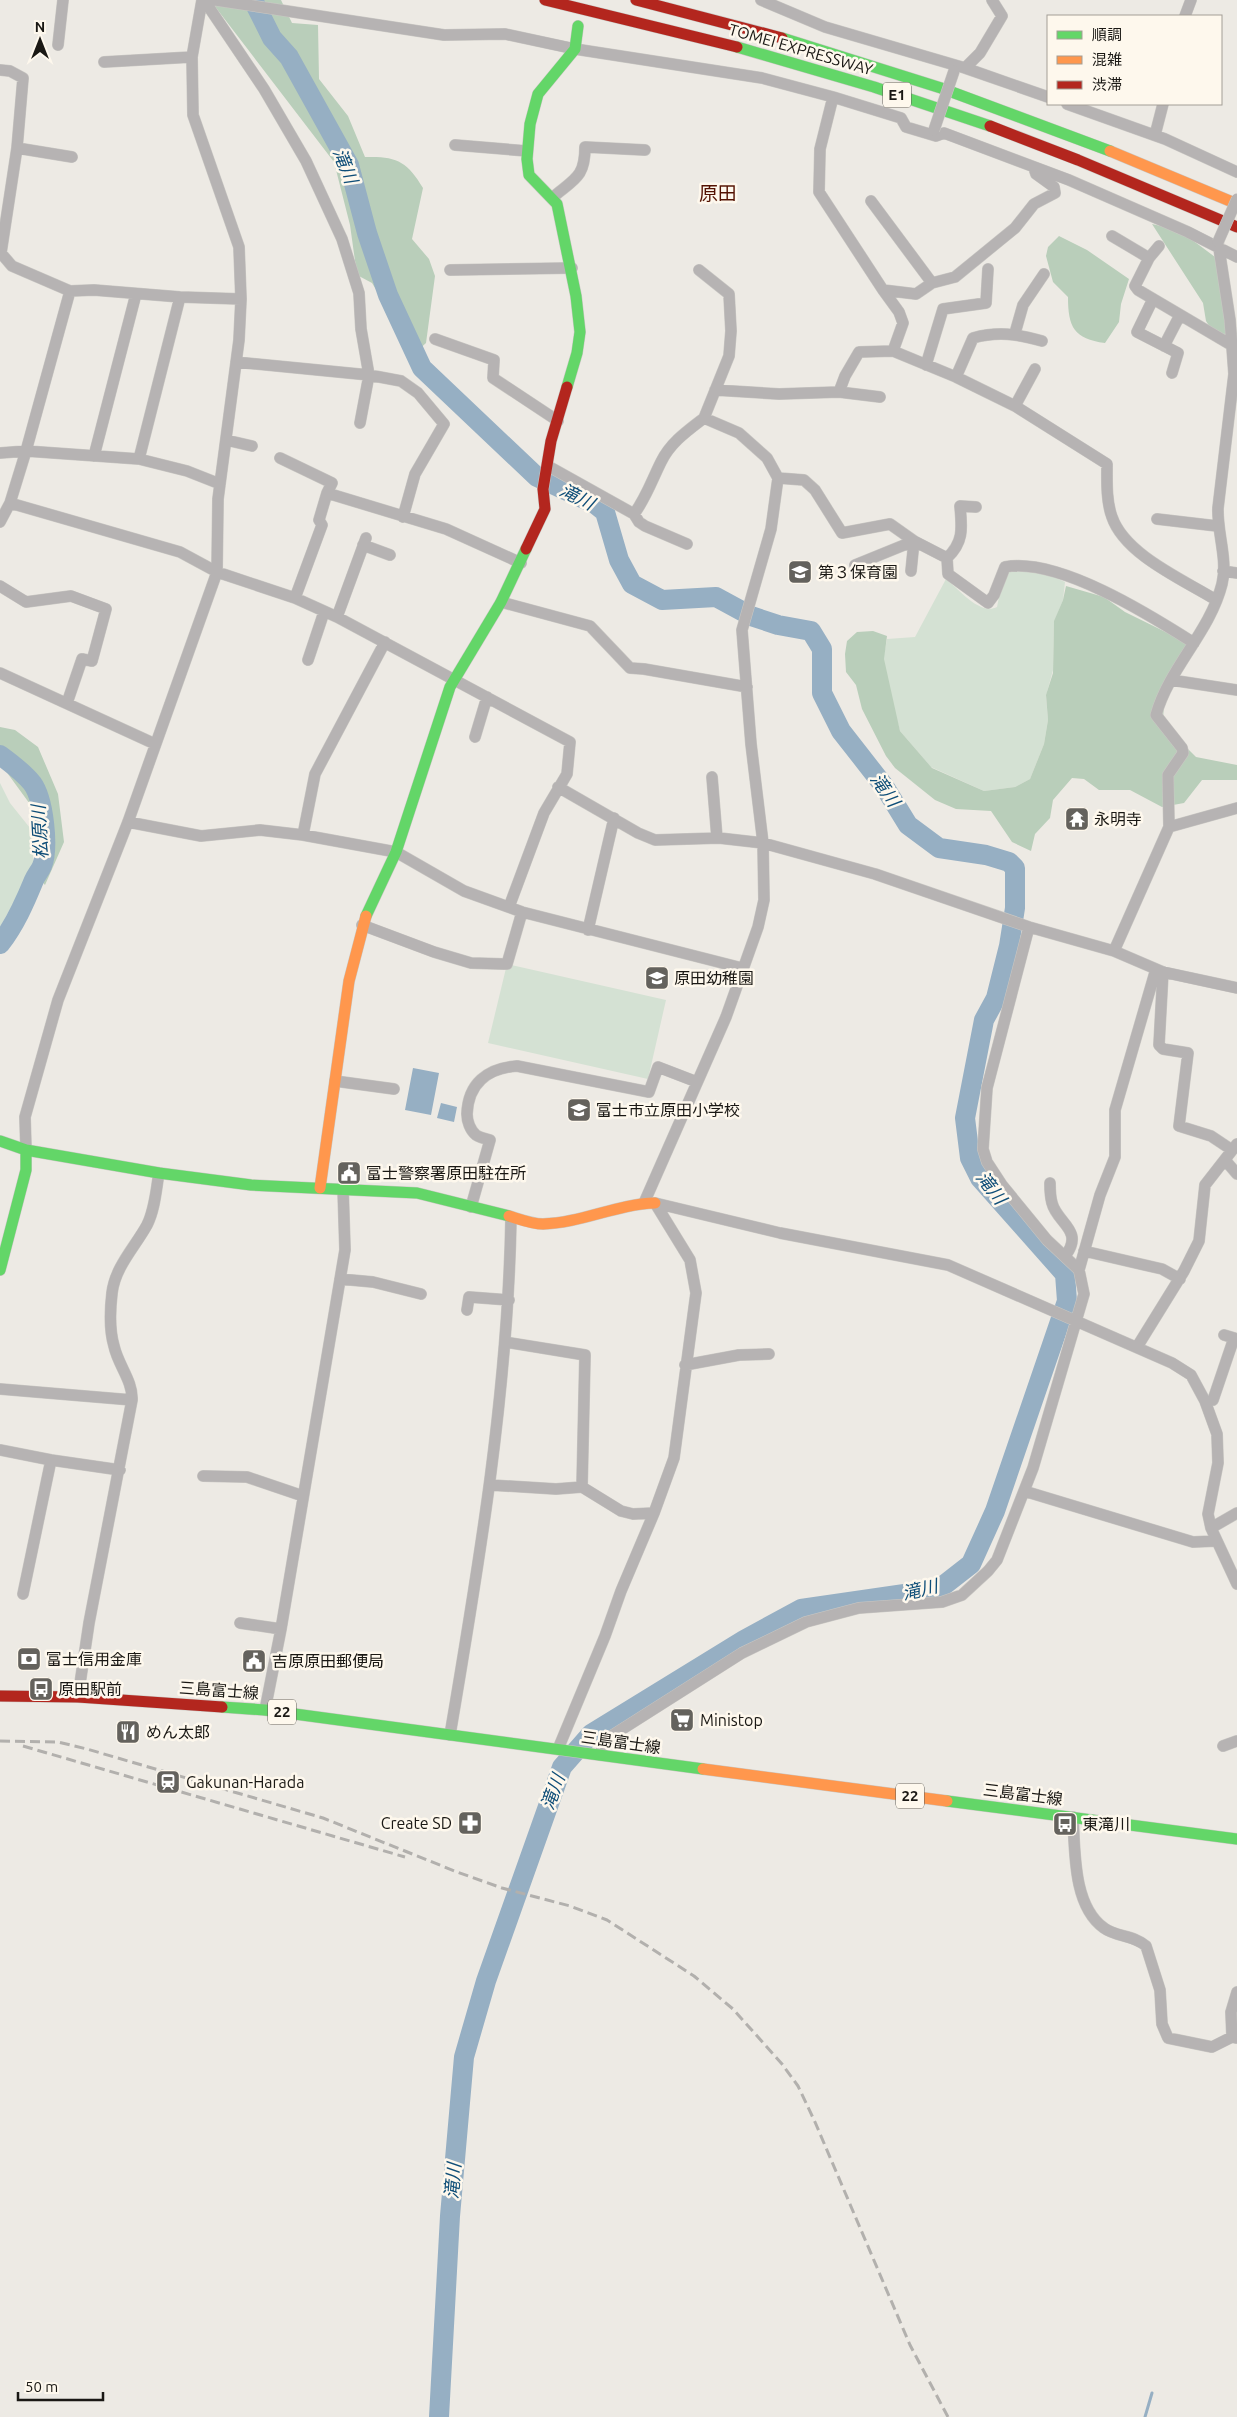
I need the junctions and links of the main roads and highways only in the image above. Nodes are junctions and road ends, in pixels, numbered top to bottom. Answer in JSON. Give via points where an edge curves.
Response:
{"nodes":[{"id":1,"x":545,"y":0,"type":"edge"},
{"id":2,"x":636,"y":0,"type":"edge"},
{"id":3,"x":578,"y":26,"type":"dead end"},
{"id":4,"x":1237,"y":204,"type":"edge"},
{"id":5,"x":1237,"y":227,"type":"edge"},
{"id":6,"x":0,"y":1141,"type":"edge"},
{"id":7,"x":26,"y":1150,"type":"junction"},
{"id":8,"x":320,"y":1188,"type":"junction"},
{"id":9,"x":649,"y":1203,"type":"road end"},
{"id":10,"x":0,"y":1270,"type":"edge"},
{"id":11,"x":0,"y":1696,"type":"edge"},
{"id":12,"x":1237,"y":1839,"type":"edge"}],
"edges":[{"from":1,"to":5,"type":"main road","name":"TOMEI EXPRESSWAY","number":"E1","via":[[728,44],[867,84],[1087,163]]},
{"from":2,"to":4,"type":"main road","name":"TOMEI EXPRESSWAY","number":"E1","via":[[853,58],[959,93],[1084,140]]},
{"from":3,"to":8,"type":"main road","via":[[575,49],[538,94],[527,151],[529,176],[557,204],[572,268],[580,332],[551,442],[543,489],[545,509],[501,602],[450,686],[396,852],[362,925],[349,981]]},
{"from":6,"to":7,"type":"main road"},
{"from":7,"to":8,"type":"main road","via":[[251,1185]]},
{"from":7,"to":10,"type":"main road","via":[[26,1170]]},
{"from":8,"to":9,"type":"main road","via":[[416,1193],[542,1224],[562,1223]]},
{"from":11,"to":12,"type":"main road","name":"三島富士線","number":"22","via":[[78,1697],[266,1710]]}]}
